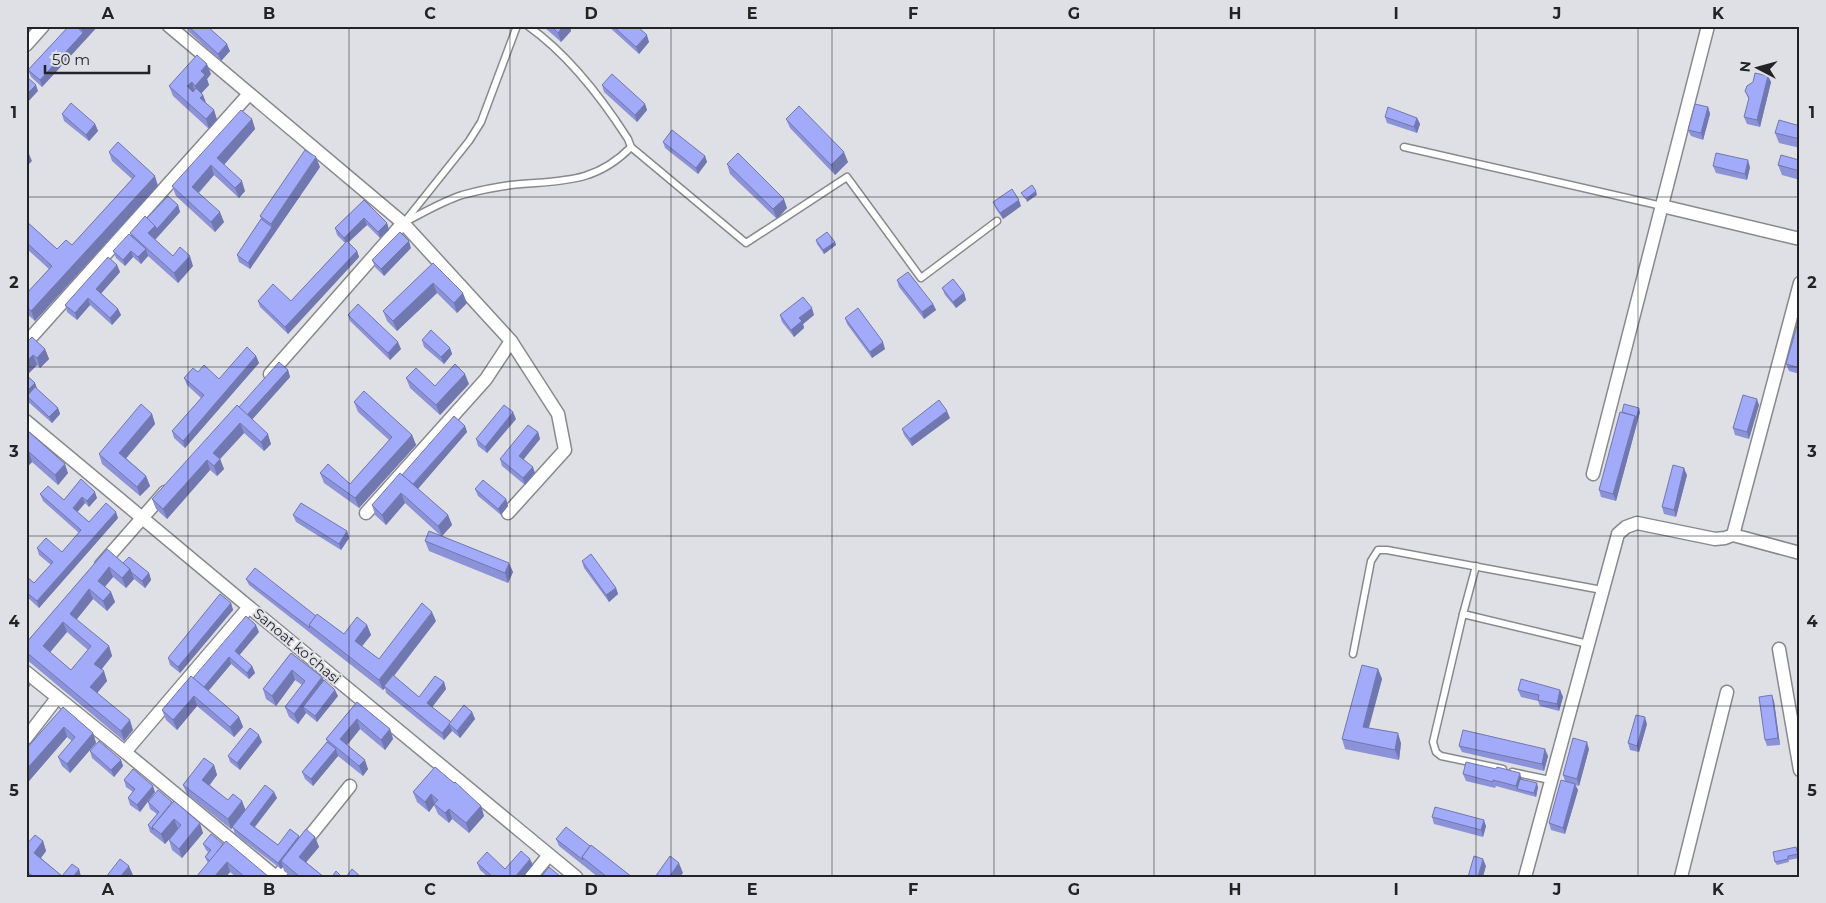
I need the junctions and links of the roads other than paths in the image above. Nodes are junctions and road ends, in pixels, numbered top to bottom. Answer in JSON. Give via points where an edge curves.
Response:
{"nodes":[{"id":1,"x":43,"y":26,"type":"edge"},
{"id":2,"x":169,"y":26,"type":"edge"},
{"id":3,"x":517,"y":26,"type":"edge"},
{"id":4,"x":528,"y":26,"type":"edge"},
{"id":5,"x":1708,"y":26,"type":"edge"},
{"id":6,"x":26,"y":45,"type":"edge"},
{"id":7,"x":249,"y":94,"type":"junction"},
{"id":8,"x":631,"y":147,"type":"junction"},
{"id":9,"x":1404,"y":147,"type":"dead end"},
{"id":10,"x":1662,"y":206,"type":"junction"},
{"id":11,"x":997,"y":221,"type":"dead end"},
{"id":12,"x":403,"y":223,"type":"junction"},
{"id":13,"x":1800,"y":239,"type":"edge"},
{"id":14,"x":1800,"y":283,"type":"edge"},
{"id":15,"x":511,"y":341,"type":"junction"},
{"id":16,"x":26,"y":343,"type":"edge"},
{"id":17,"x":260,"y":386,"type":"edge"},
{"id":18,"x":26,"y":421,"type":"edge"},
{"id":19,"x":1593,"y":474,"type":"dead end"},
{"id":20,"x":175,"y":482,"type":"edge"},
{"id":21,"x":366,"y":513,"type":"dead end"},
{"id":22,"x":508,"y":513,"type":"dead end"},
{"id":23,"x":142,"y":518,"type":"junction"},
{"id":24,"x":1733,"y":535,"type":"junction"},
{"id":25,"x":1800,"y":553,"type":"edge"},
{"id":26,"x":1476,"y":566,"type":"junction"},
{"id":27,"x":91,"y":577,"type":"edge"},
{"id":28,"x":1602,"y":590,"type":"junction"},
{"id":29,"x":249,"y":607,"type":"junction"},
{"id":30,"x":1463,"y":614,"type":"junction"},
{"id":31,"x":1588,"y":644,"type":"junction"},
{"id":32,"x":1779,"y":649,"type":"dead end"},
{"id":33,"x":1353,"y":654,"type":"dead end"},
{"id":34,"x":26,"y":672,"type":"edge"},
{"id":35,"x":1727,"y":692,"type":"dead end"},
{"id":36,"x":58,"y":698,"type":"junction"},
{"id":37,"x":26,"y":738,"type":"edge"},
{"id":38,"x":125,"y":752,"type":"junction"},
{"id":39,"x":1800,"y":770,"type":"edge"},
{"id":40,"x":1550,"y":780,"type":"junction"},
{"id":41,"x":350,"y":786,"type":"dead end"},
{"id":42,"x":549,"y":855,"type":"junction"},
{"id":43,"x":276,"y":877,"type":"edge"},
{"id":44,"x":531,"y":877,"type":"edge"},
{"id":45,"x":576,"y":877,"type":"edge"},
{"id":46,"x":1525,"y":877,"type":"edge"},
{"id":47,"x":1681,"y":877,"type":"edge"}],
"edges":[{"from":1,"to":6,"type":"street"},
{"from":2,"to":7,"type":"street"},
{"from":3,"to":12,"type":"lane","via":[[480,122],[469,141]]},
{"from":4,"to":8,"type":"lane","via":[[552,44],[593,88]]},
{"from":5,"to":10,"type":"street"},
{"from":7,"to":12,"type":"street"},
{"from":7,"to":16,"type":"street"},
{"from":8,"to":11,"type":"lane","via":[[746,243],[846,178],[921,278]]},
{"from":8,"to":12,"type":"lane","via":[[618,160],[592,174],[564,182],[510,185],[461,195]]},
{"from":9,"to":10,"type":"lane"},
{"from":10,"to":13,"type":"street"},
{"from":10,"to":19,"type":"street"},
{"from":12,"to":15,"type":"street"},
{"from":12,"to":17,"type":"street"},
{"from":14,"to":24,"type":"street"},
{"from":15,"to":21,"type":"street","via":[[486,380]]},
{"from":15,"to":22,"type":"street","via":[[558,414],[565,450]]},
{"from":18,"to":23,"type":"street"},
{"from":20,"to":23,"type":"street"},
{"from":23,"to":27,"type":"street"},
{"from":23,"to":29,"type":"street"},
{"from":24,"to":25,"type":"street"},
{"from":24,"to":28,"type":"street","via":[[1715,539],[1637,524],[1626,527],[1618,534]]},
{"from":26,"to":28,"type":"lane"},
{"from":26,"to":30,"type":"lane"},
{"from":26,"to":33,"type":"lane","via":[[1378,550],[1371,561]]},
{"from":28,"to":31,"type":"street"},
{"from":29,"to":38,"type":"street","name":"Sanoat koʻchasi"},
{"from":29,"to":42,"type":"street","name":"Sanoat koʻchasi"},
{"from":30,"to":31,"type":"lane"},
{"from":30,"to":40,"type":"lane","via":[[1433,742],[1436,752],[1441,756]]},
{"from":31,"to":40,"type":"street"},
{"from":32,"to":39,"type":"street"},
{"from":34,"to":36,"type":"street"},
{"from":35,"to":47,"type":"street"},
{"from":36,"to":37,"type":"street"},
{"from":36,"to":38,"type":"street"},
{"from":38,"to":43,"type":"street"},
{"from":40,"to":46,"type":"street"},
{"from":41,"to":43,"type":"street"},
{"from":42,"to":44,"type":"street"},
{"from":42,"to":45,"type":"street","name":"Sanoat koʻchasi"}]}
